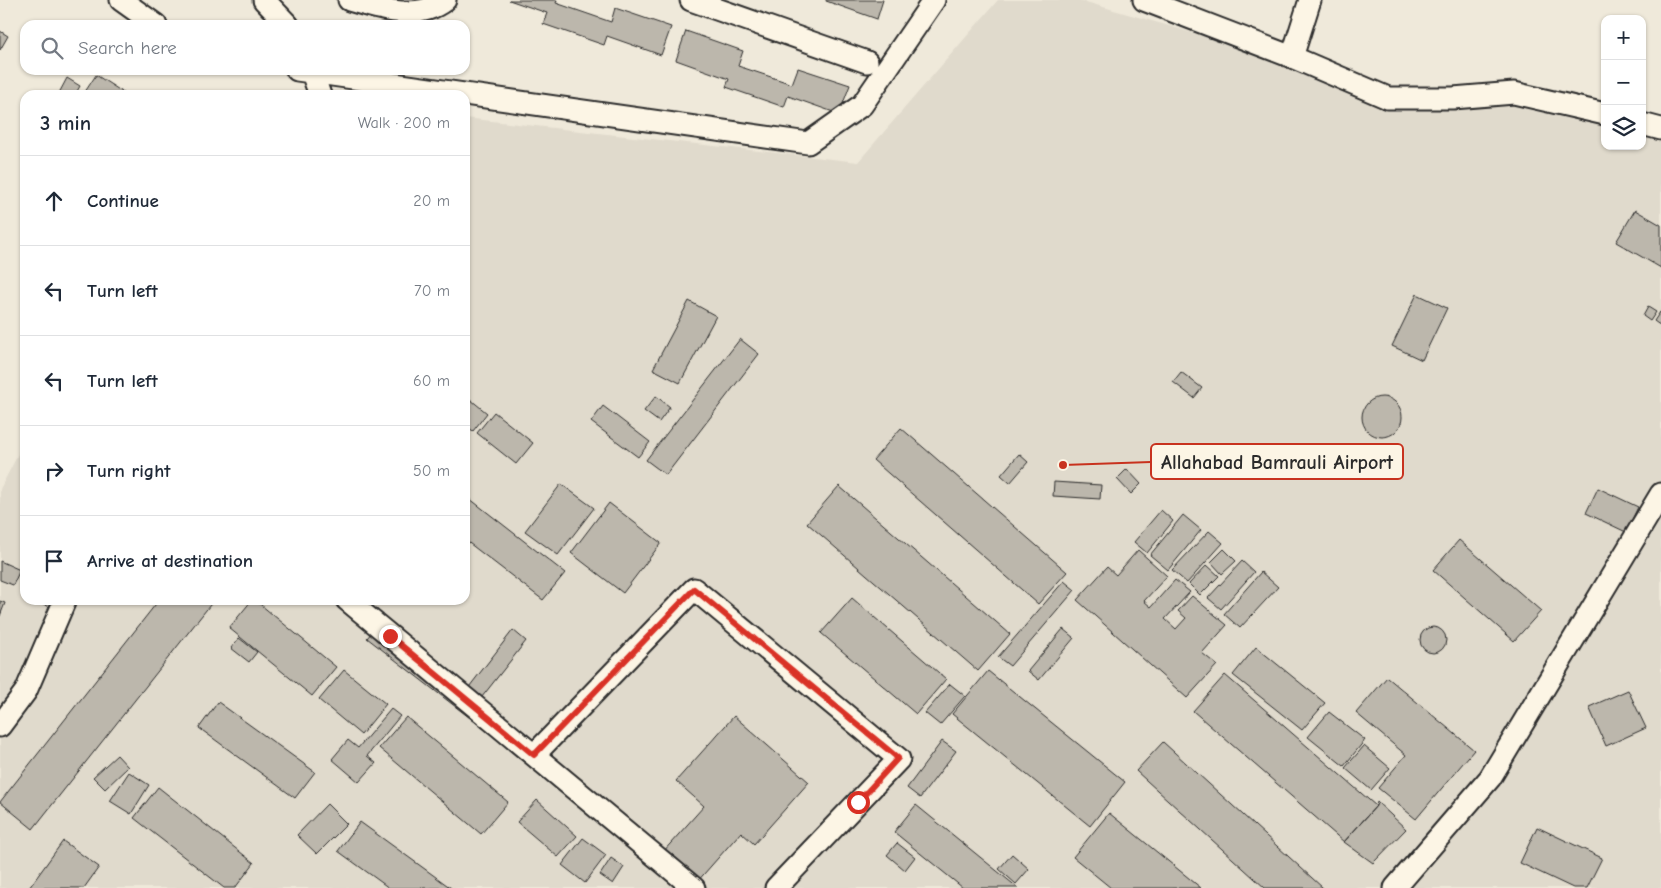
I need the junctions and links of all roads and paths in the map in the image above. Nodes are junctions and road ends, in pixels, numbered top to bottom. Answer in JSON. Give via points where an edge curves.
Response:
{"nodes":[{"id":1,"x":120,"y":0,"type":"edge"},
{"id":2,"x":264,"y":0,"type":"edge"},
{"id":3,"x":349,"y":0,"type":"edge"},
{"id":4,"x":445,"y":0,"type":"edge"},
{"id":5,"x":691,"y":0,"type":"edge"},
{"id":6,"x":934,"y":0,"type":"edge"},
{"id":7,"x":1144,"y":0,"type":"edge"},
{"id":8,"x":1310,"y":0,"type":"edge"},
{"id":9,"x":149,"y":20,"type":"edge"},
{"id":10,"x":283,"y":20,"type":"edge"},
{"id":11,"x":1292,"y":57,"type":"junction"},
{"id":12,"x":867,"y":62,"type":"dead end"},
{"id":13,"x":308,"y":75,"type":"edge"},
{"id":14,"x":334,"y":75,"type":"edge"},
{"id":15,"x":317,"y":90,"type":"edge"},
{"id":16,"x":438,"y":90,"type":"edge"},
{"id":17,"x":470,"y":95,"type":"edge"},
{"id":18,"x":1601,"y":113,"type":"edge"},
{"id":19,"x":1646,"y":125,"type":"edge"},
{"id":20,"x":1661,"y":129,"type":"edge"},
{"id":21,"x":1661,"y":494,"type":"edge"},
{"id":22,"x":64,"y":605,"type":"edge"},
{"id":23,"x":353,"y":605,"type":"edge"},
{"id":24,"x":0,"y":726,"type":"edge"},
{"id":25,"x":534,"y":755,"type":"junction"},
{"id":26,"x":694,"y":888,"type":"edge"},
{"id":27,"x":776,"y":888,"type":"edge"},
{"id":28,"x":1396,"y":888,"type":"edge"}],
"edges":[{"from":1,"to":9,"type":"street"},
{"from":2,"to":10,"type":"street"},
{"from":3,"to":4,"type":"street","via":[[385,11],[419,12]]},
{"from":5,"to":12,"type":"street"},
{"from":6,"to":17,"type":"street","via":[[862,105],[808,143]]},
{"from":7,"to":11,"type":"street"},
{"from":8,"to":11,"type":"street"},
{"from":11,"to":18,"type":"street","via":[[1388,98],[1452,98],[1514,93]]},
{"from":13,"to":15,"type":"street"},
{"from":14,"to":16,"type":"street"},
{"from":19,"to":20,"type":"street"},
{"from":21,"to":28,"type":"street","via":[[1490,778]]},
{"from":22,"to":24,"type":"street","via":[[26,691]]},
{"from":23,"to":25,"type":"street"},
{"from":25,"to":26,"type":"street"},
{"from":25,"to":27,"type":"street","via":[[694,589],[898,758]]}]}
